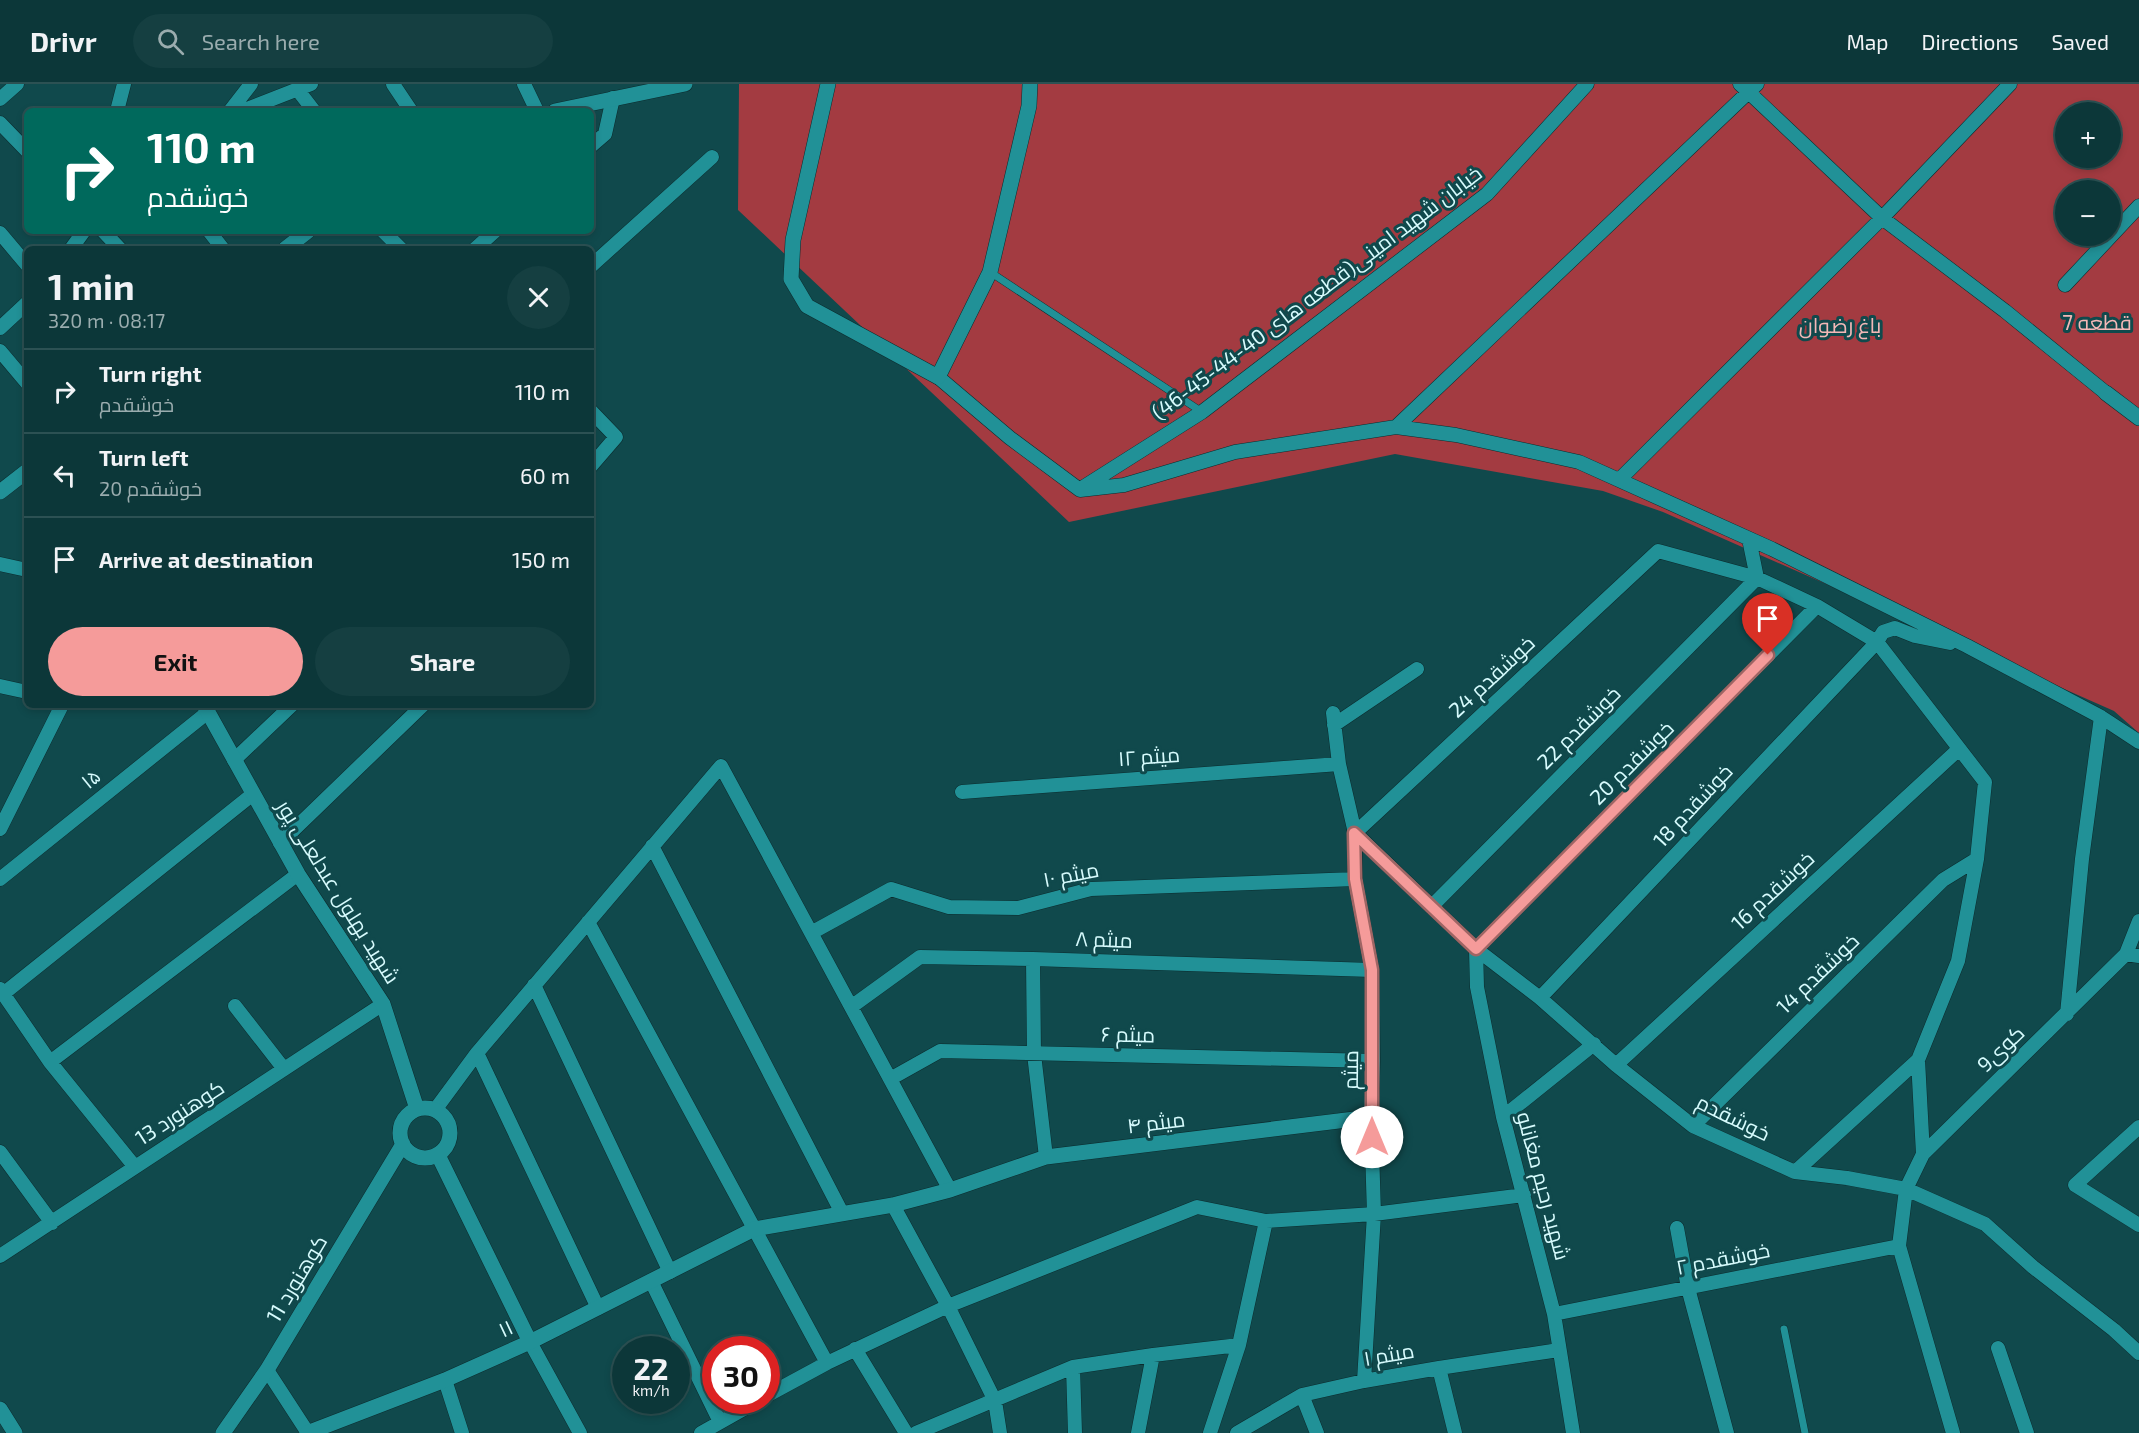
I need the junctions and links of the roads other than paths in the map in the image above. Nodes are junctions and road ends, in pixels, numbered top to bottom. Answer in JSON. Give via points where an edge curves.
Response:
{"nodes":[{"id":1,"x":17,"y":84,"type":"edge"},
{"id":2,"x":124,"y":84,"type":"edge"},
{"id":3,"x":250,"y":84,"type":"edge"},
{"id":4,"x":393,"y":84,"type":"edge"},
{"id":5,"x":524,"y":84,"type":"edge"},
{"id":6,"x":686,"y":84,"type":"edge"},
{"id":7,"x":828,"y":84,"type":"edge"},
{"id":8,"x":1030,"y":84,"type":"edge"},
{"id":9,"x":1587,"y":84,"type":"edge"},
{"id":10,"x":2010,"y":84,"type":"edge"},
{"id":11,"x":304,"y":86,"type":"edge"},
{"id":12,"x":1749,"y":87,"type":"edge"},
{"id":13,"x":613,"y":98,"type":"junction"},
{"id":14,"x":0,"y":99,"type":"edge"},
{"id":15,"x":118,"y":108,"type":"edge"},
{"id":16,"x":232,"y":108,"type":"edge"},
{"id":17,"x":249,"y":108,"type":"edge"},
{"id":18,"x":313,"y":108,"type":"edge"},
{"id":19,"x":409,"y":108,"type":"edge"},
{"id":20,"x":536,"y":108,"type":"edge"},
{"id":21,"x":568,"y":108,"type":"edge"},
{"id":22,"x":0,"y":123,"type":"edge"},
{"id":23,"x":594,"y":143,"type":"edge"},
{"id":24,"x":24,"y":148,"type":"edge"},
{"id":25,"x":712,"y":158,"type":"dead end"},
{"id":26,"x":2139,"y":206,"type":"edge"},
{"id":27,"x":1882,"y":218,"type":"junction"},
{"id":28,"x":0,"y":233,"type":"edge"},
{"id":29,"x":106,"y":234,"type":"edge"},
{"id":30,"x":211,"y":234,"type":"edge"},
{"id":31,"x":302,"y":234,"type":"edge"},
{"id":32,"x":387,"y":234,"type":"edge"},
{"id":33,"x":492,"y":234,"type":"edge"},
{"id":34,"x":117,"y":246,"type":"edge"},
{"id":35,"x":221,"y":246,"type":"edge"},
{"id":36,"x":288,"y":246,"type":"edge"},
{"id":37,"x":398,"y":246,"type":"edge"},
{"id":38,"x":478,"y":246,"type":"edge"},
{"id":39,"x":24,"y":261,"type":"edge"},
{"id":40,"x":594,"y":263,"type":"edge"},
{"id":41,"x":990,"y":272,"type":"junction"},
{"id":42,"x":2065,"y":285,"type":"dead end"},
{"id":43,"x":24,"y":306,"type":"edge"},
{"id":44,"x":0,"y":328,"type":"edge"},
{"id":45,"x":0,"y":351,"type":"edge"},
{"id":46,"x":938,"y":378,"type":"junction"},
{"id":47,"x":24,"y":379,"type":"edge"},
{"id":48,"x":2106,"y":393,"type":"joint"},
{"id":49,"x":1202,"y":412,"type":"junction"},
{"id":50,"x":594,"y":414,"type":"edge"},
{"id":51,"x":2139,"y":418,"type":"edge"},
{"id":52,"x":1396,"y":427,"type":"junction"},
{"id":53,"x":594,"y":463,"type":"edge"},
{"id":54,"x":24,"y":473,"type":"edge"},
{"id":55,"x":1620,"y":479,"type":"junction"},
{"id":56,"x":1080,"y":489,"type":"junction"},
{"id":57,"x":0,"y":492,"type":"edge"},
{"id":58,"x":1749,"y":539,"type":"junction"},
{"id":59,"x":0,"y":564,"type":"edge"},
{"id":60,"x":24,"y":569,"type":"edge"},
{"id":61,"x":1757,"y":578,"type":"junction"},
{"id":62,"x":1817,"y":606,"type":"junction"},
{"id":63,"x":1877,"y":642,"type":"junction"},
{"id":64,"x":1967,"y":646,"type":"junction"},
{"id":65,"x":1418,"y":669,"type":"dead end"},
{"id":66,"x":0,"y":686,"type":"edge"},
{"id":67,"x":24,"y":691,"type":"edge"},
{"id":68,"x":60,"y":708,"type":"edge"},
{"id":69,"x":206,"y":708,"type":"edge"},
{"id":70,"x":289,"y":708,"type":"edge"},
{"id":71,"x":420,"y":708,"type":"edge"},
{"id":72,"x":2101,"y":717,"type":"junction"},
{"id":73,"x":2139,"y":742,"type":"edge"},
{"id":74,"x":1959,"y":749,"type":"junction"},
{"id":75,"x":234,"y":760,"type":"junction"},
{"id":76,"x":1338,"y":764,"type":"junction"},
{"id":77,"x":962,"y":792,"type":"dead end"},
{"id":78,"x":253,"y":794,"type":"junction"},
{"id":79,"x":0,"y":829,"type":"edge"},
{"id":80,"x":1354,"y":833,"type":"junction"},
{"id":81,"x":280,"y":843,"type":"junction"},
{"id":82,"x":652,"y":846,"type":"junction"},
{"id":83,"x":1977,"y":859,"type":"junction"},
{"id":84,"x":297,"y":874,"type":"junction"},
{"id":85,"x":0,"y":879,"type":"edge"},
{"id":86,"x":1355,"y":879,"type":"junction"},
{"id":87,"x":1431,"y":907,"type":"junction"},
{"id":88,"x":2139,"y":921,"type":"edge"},
{"id":89,"x":588,"y":922,"type":"junction"},
{"id":90,"x":811,"y":933,"type":"junction"},
{"id":91,"x":1476,"y":949,"type":"junction"},
{"id":92,"x":2133,"y":955,"type":"edge"},
{"id":93,"x":1033,"y":959,"type":"junction"},
{"id":94,"x":1372,"y":970,"type":"junction"},
{"id":95,"x":534,"y":985,"type":"junction"},
{"id":96,"x":2,"y":991,"type":"edge"},
{"id":97,"x":1540,"y":998,"type":"junction"},
{"id":98,"x":383,"y":1004,"type":"junction"},
{"id":99,"x":235,"y":1006,"type":"dead end"},
{"id":100,"x":851,"y":1007,"type":"junction"},
{"id":101,"x":2067,"y":1014,"type":"junction"},
{"id":102,"x":1594,"y":1044,"type":"junction"},
{"id":103,"x":477,"y":1053,"type":"junction"},
{"id":104,"x":1034,"y":1054,"type":"junction"},
{"id":105,"x":1918,"y":1060,"type":"junction"},
{"id":106,"x":1373,"y":1061,"type":"junction"},
{"id":107,"x":50,"y":1062,"type":"junction"},
{"id":108,"x":1616,"y":1065,"type":"junction"},
{"id":109,"x":284,"y":1070,"type":"junction"},
{"id":110,"x":890,"y":1079,"type":"junction"},
{"id":111,"x":417,"y":1109,"type":"junction"},
{"id":112,"x":435,"y":1110,"type":"junction"},
{"id":113,"x":1371,"y":1117,"type":"junction"},
{"id":114,"x":1503,"y":1117,"type":"junction"},
{"id":115,"x":1693,"y":1126,"type":"junction"},
{"id":116,"x":2139,"y":1127,"type":"edge"},
{"id":117,"x":403,"y":1144,"type":"junction"},
{"id":118,"x":0,"y":1152,"type":"edge"},
{"id":119,"x":1923,"y":1154,"type":"junction"},
{"id":120,"x":438,"y":1155,"type":"junction"},
{"id":121,"x":1046,"y":1157,"type":"junction"},
{"id":122,"x":135,"y":1167,"type":"junction"},
{"id":123,"x":1795,"y":1172,"type":"junction"},
{"id":124,"x":1906,"y":1189,"type":"junction"},
{"id":125,"x":950,"y":1190,"type":"junction"},
{"id":126,"x":1524,"y":1195,"type":"junction"},
{"id":127,"x":893,"y":1205,"type":"junction"},
{"id":128,"x":842,"y":1213,"type":"junction"},
{"id":129,"x":1374,"y":1214,"type":"junction"},
{"id":130,"x":1266,"y":1221,"type":"junction"},
{"id":131,"x":52,"y":1223,"type":"junction"},
{"id":132,"x":2139,"y":1225,"type":"edge"},
{"id":133,"x":1677,"y":1228,"type":"dead end"},
{"id":134,"x":754,"y":1229,"type":"junction"},
{"id":135,"x":1899,"y":1246,"type":"junction"},
{"id":136,"x":0,"y":1257,"type":"edge"},
{"id":137,"x":670,"y":1272,"type":"junction"},
{"id":138,"x":651,"y":1281,"type":"junction"},
{"id":139,"x":1688,"y":1288,"type":"junction"},
{"id":140,"x":948,"y":1306,"type":"junction"},
{"id":141,"x":598,"y":1308,"type":"junction"},
{"id":142,"x":1554,"y":1314,"type":"junction"},
{"id":143,"x":1784,"y":1329,"type":"dead end"},
{"id":144,"x":530,"y":1342,"type":"junction"},
{"id":145,"x":1239,"y":1345,"type":"junction"},
{"id":146,"x":855,"y":1348,"type":"junction"},
{"id":147,"x":1998,"y":1348,"type":"dead end"},
{"id":148,"x":1559,"y":1350,"type":"junction"},
{"id":149,"x":2139,"y":1353,"type":"edge"},
{"id":150,"x":1152,"y":1354,"type":"junction"},
{"id":151,"x":827,"y":1363,"type":"junction"},
{"id":152,"x":1073,"y":1367,"type":"junction"},
{"id":153,"x":1439,"y":1368,"type":"junction"},
{"id":154,"x":267,"y":1370,"type":"junction"},
{"id":155,"x":446,"y":1380,"type":"junction"},
{"id":156,"x":1364,"y":1381,"type":"junction"},
{"id":157,"x":780,"y":1388,"type":"edge"},
{"id":158,"x":1302,"y":1395,"type":"junction"},
{"id":159,"x":995,"y":1401,"type":"junction"},
{"id":160,"x":0,"y":1410,"type":"edge"},
{"id":161,"x":734,"y":1414,"type":"edge"},
{"id":162,"x":720,"y":1422,"type":"junction"},
{"id":163,"x":15,"y":1433,"type":"edge"},
{"id":164,"x":223,"y":1433,"type":"edge"},
{"id":165,"x":308,"y":1433,"type":"edge"},
{"id":166,"x":462,"y":1433,"type":"edge"},
{"id":167,"x":580,"y":1433,"type":"edge"},
{"id":168,"x":701,"y":1433,"type":"edge"},
{"id":169,"x":906,"y":1433,"type":"edge"},
{"id":170,"x":916,"y":1433,"type":"edge"},
{"id":171,"x":1000,"y":1433,"type":"edge"},
{"id":172,"x":1075,"y":1433,"type":"edge"},
{"id":173,"x":1138,"y":1433,"type":"edge"},
{"id":174,"x":1210,"y":1433,"type":"edge"},
{"id":175,"x":1238,"y":1433,"type":"edge"},
{"id":176,"x":1317,"y":1433,"type":"edge"},
{"id":177,"x":1455,"y":1433,"type":"edge"},
{"id":178,"x":1573,"y":1433,"type":"edge"},
{"id":179,"x":1726,"y":1433,"type":"edge"},
{"id":180,"x":1805,"y":1433,"type":"edge"},
{"id":181,"x":1953,"y":1433,"type":"edge"},
{"id":182,"x":2027,"y":1433,"type":"edge"}],
"edges":[{"from":1,"to":14,"type":"street"},
{"from":2,"to":15,"type":"street"},
{"from":3,"to":16,"type":"street"},
{"from":4,"to":19,"type":"street"},
{"from":5,"to":20,"type":"street"},
{"from":6,"to":13,"type":"street"},
{"from":7,"to":46,"type":"street","via":[[793,240],[791,279],[807,306]]},
{"from":8,"to":41,"type":"street","via":[[1029,106]]},
{"from":9,"to":49,"type":"street","name":"خیابان شهید امینی(قطعه های 40-44-45-46)","via":[[1487,194]]},
{"from":10,"to":27,"type":"street"},
{"from":11,"to":17,"type":"street"},
{"from":11,"to":18,"type":"street"},
{"from":12,"to":27,"type":"street"},
{"from":12,"to":52,"type":"street"},
{"from":13,"to":21,"type":"street"},
{"from":13,"to":23,"type":"street","via":[[605,134]]},
{"from":22,"to":24,"type":"street"},
{"from":25,"to":40,"type":"street"},
{"from":26,"to":42,"type":"street"},
{"from":27,"to":48,"type":"street"},
{"from":27,"to":55,"type":"street"},
{"from":28,"to":39,"type":"street"},
{"from":29,"to":34,"type":"street"},
{"from":30,"to":35,"type":"street"},
{"from":31,"to":36,"type":"street"},
{"from":32,"to":37,"type":"street"},
{"from":33,"to":38,"type":"street"},
{"from":41,"to":46,"type":"street"},
{"from":41,"to":49,"type":"lane"},
{"from":43,"to":44,"type":"street"},
{"from":45,"to":47,"type":"street"},
{"from":46,"to":56,"type":"street"},
{"from":48,"to":51,"type":"street"},
{"from":49,"to":56,"type":"street","name":"خیابان شهید امینی(قطعه های 40-44-45-46)"},
{"from":50,"to":53,"type":"street","via":[[616,437]]},
{"from":52,"to":55,"type":"street","via":[[1456,435],[1579,462]]},
{"from":52,"to":56,"type":"street","via":[[1235,452],[1124,485]]},
{"from":54,"to":57,"type":"street"},
{"from":55,"to":58,"type":"street"},
{"from":58,"to":61,"type":"street"},
{"from":58,"to":64,"type":"street"},
{"from":59,"to":60,"type":"street"},
{"from":61,"to":62,"type":"street"},
{"from":61,"to":80,"type":"street","name":"خوشقدم 24","via":[[1658,551]]},
{"from":61,"to":87,"type":"street","name":"خوشقدم 22"},
{"from":62,"to":63,"type":"street"},
{"from":62,"to":91,"type":"street","name":"خوشقدم 20"},
{"from":63,"to":64,"type":"street","name":"خوشقدم 18","via":[[1883,632],[1895,628]]},
{"from":63,"to":74,"type":"street"},
{"from":63,"to":97,"type":"street","name":"خوشقدم 18"},
{"from":64,"to":72,"type":"street"},
{"from":65,"to":76,"type":"street","name":"میثم","via":[[1333,719]]},
{"from":66,"to":67,"type":"street"},
{"from":68,"to":79,"type":"street"},
{"from":69,"to":75,"type":"street","name":"شهید بهلول عبدلعلی پور"},
{"from":69,"to":85,"type":"street","name":"۱۵"},
{"from":70,"to":75,"type":"street"},
{"from":71,"to":81,"type":"street"},
{"from":72,"to":73,"type":"street"},
{"from":72,"to":101,"type":"street"},
{"from":74,"to":83,"type":"street","via":[[1985,782]]},
{"from":74,"to":108,"type":"street","name":"خوشقدم 16"},
{"from":75,"to":78,"type":"street","name":"شهید بهلول عبدلعلی پور"},
{"from":76,"to":77,"type":"street","name":"۱۲ میثم"},
{"from":76,"to":80,"type":"street","name":"میثم"},
{"from":78,"to":81,"type":"street","name":"شهید بهلول عبدلعلی پور"},
{"from":78,"to":96,"type":"street"},
{"from":80,"to":86,"type":"street","name":"میثم"},
{"from":80,"to":87,"type":"street","name":"خوشقدم"},
{"from":81,"to":84,"type":"street","name":"شهید بهلول عبدلعلی پور"},
{"from":82,"to":89,"type":"street"},
{"from":82,"to":90,"type":"street","via":[[721,766]]},
{"from":82,"to":128,"type":"street"},
{"from":83,"to":105,"type":"street","via":[[1958,961]]},
{"from":83,"to":115,"type":"street","name":"خوشقدم 14","via":[[1943,880]]},
{"from":84,"to":98,"type":"street","name":"شهید بهلول عبدلعلی پور"},
{"from":84,"to":107,"type":"street"},
{"from":86,"to":90,"type":"street","name":"۱۰ میثم","via":[[1091,889],[1018,908],[949,907],[891,889]]},
{"from":86,"to":94,"type":"street","name":"میثم"},
{"from":87,"to":91,"type":"street","name":"خوشقدم"},
{"from":88,"to":92,"type":"street"},
{"from":89,"to":95,"type":"street"},
{"from":89,"to":134,"type":"street"},
{"from":90,"to":100,"type":"street"},
{"from":91,"to":97,"type":"street","name":"خوشقدم"},
{"from":91,"to":114,"type":"street","name":"شهید رحیم مغانلو","via":[[1477,987]]},
{"from":92,"to":101,"type":"street","name":"کوی9"},
{"from":93,"to":94,"type":"street","name":"۸ میثم"},
{"from":93,"to":100,"type":"street","name":"۸ میثم","via":[[920,957]]},
{"from":93,"to":104,"type":"street"},
{"from":94,"to":106,"type":"street","name":"میثم"},
{"from":95,"to":103,"type":"street"},
{"from":95,"to":137,"type":"street"},
{"from":96,"to":107,"type":"street"},
{"from":97,"to":102,"type":"street","name":"خوشقدم"},
{"from":98,"to":109,"type":"street","name":"کوهنورد 13"},
{"from":98,"to":111,"type":"street","name":"شهید بهلول عبدلعلی پور"},
{"from":99,"to":109,"type":"street"},
{"from":100,"to":110,"type":"street"},
{"from":101,"to":119,"type":"street","name":"کوی9"},
{"from":102,"to":108,"type":"street","name":"خوشقدم"},
{"from":102,"to":114,"type":"street"},
{"from":103,"to":112,"type":"street"},
{"from":103,"to":141,"type":"street"},
{"from":104,"to":106,"type":"street","name":"۶ میثم"},
{"from":104,"to":110,"type":"street","name":"۶ میثم","via":[[940,1051]]},
{"from":104,"to":121,"type":"street"},
{"from":105,"to":119,"type":"street"},
{"from":105,"to":123,"type":"street"},
{"from":106,"to":113,"type":"street","name":"میثم"},
{"from":107,"to":122,"type":"street"},
{"from":108,"to":115,"type":"street","name":"خوشقدم"},
{"from":109,"to":122,"type":"street","name":"کوهنورد 13"},
{"from":110,"to":125,"type":"street"},
{"from":111,"to":112,"type":"street"},
{"from":111,"to":117,"type":"street","via":[[400,1128]]},
{"from":112,"to":120,"type":"street","via":[[447,1120],[451,1135]]},
{"from":113,"to":121,"type":"street","name":"۴ میثم"},
{"from":113,"to":129,"type":"street","name":"میثم"},
{"from":114,"to":126,"type":"street","name":"شهید رحیم مغانلو"},
{"from":115,"to":123,"type":"street","name":"خوشقدم"},
{"from":116,"to":132,"type":"street","via":[[2075,1185]]},
{"from":117,"to":120,"type":"street","via":[[422,1158]]},
{"from":117,"to":154,"type":"street","name":"کوهنورد 11"},
{"from":118,"to":131,"type":"street"},
{"from":119,"to":124,"type":"street","name":"کوی9"},
{"from":120,"to":144,"type":"street","name":"۱۱"},
{"from":121,"to":125,"type":"street","name":"۴ میثم"},
{"from":122,"to":131,"type":"street","name":"کوهنورد 13"},
{"from":123,"to":124,"type":"street","name":"خوشقدم"},
{"from":124,"to":135,"type":"street"},
{"from":124,"to":149,"type":"street","name":"خوشقدم","via":[[1985,1224]]},
{"from":125,"to":127,"type":"street","name":"۴ میثم"},
{"from":126,"to":129,"type":"street"},
{"from":126,"to":142,"type":"street","name":"شهید رحیم مغانلو"},
{"from":127,"to":128,"type":"street","name":"۴ میثم"},
{"from":127,"to":140,"type":"street"},
{"from":128,"to":134,"type":"street","name":"۴ میثم"},
{"from":129,"to":130,"type":"street"},
{"from":129,"to":156,"type":"street","name":"میثم"},
{"from":130,"to":140,"type":"street","via":[[1197,1207]]},
{"from":130,"to":145,"type":"street"},
{"from":131,"to":136,"type":"street","name":"کوهنورد 13"},
{"from":133,"to":139,"type":"street"},
{"from":134,"to":137,"type":"street","name":"۴ میثم"},
{"from":134,"to":151,"type":"street"},
{"from":135,"to":139,"type":"street","name":"۲ خوشقدم"},
{"from":135,"to":181,"type":"street"},
{"from":137,"to":138,"type":"street","name":"۴ میثم"},
{"from":138,"to":141,"type":"street","name":"۴ میثم"},
{"from":138,"to":162,"type":"street"},
{"from":139,"to":142,"type":"street","name":"۲ خوشقدم"},
{"from":139,"to":179,"type":"street"},
{"from":140,"to":146,"type":"street"},
{"from":140,"to":159,"type":"street"},
{"from":141,"to":144,"type":"street","name":"۴ میثم"},
{"from":142,"to":148,"type":"street","name":"شهید رحیم مغانلو"},
{"from":143,"to":180,"type":"lane"},
{"from":144,"to":155,"type":"street","name":"۱۱"},
{"from":144,"to":167,"type":"street"},
{"from":145,"to":150,"type":"street"},
{"from":145,"to":174,"type":"street"},
{"from":146,"to":151,"type":"street"},
{"from":146,"to":169,"type":"street"},
{"from":147,"to":182,"type":"street"},
{"from":148,"to":153,"type":"street","name":"۱ میثم"},
{"from":148,"to":178,"type":"street","name":"شهید رحیم مغانلو"},
{"from":150,"to":152,"type":"street"},
{"from":150,"to":173,"type":"street"},
{"from":151,"to":157,"type":"street"},
{"from":152,"to":159,"type":"street"},
{"from":152,"to":172,"type":"street"},
{"from":153,"to":156,"type":"street","name":"۱ میثم"},
{"from":153,"to":177,"type":"street"},
{"from":154,"to":164,"type":"street","name":"کوهنورد 11"},
{"from":154,"to":165,"type":"street"},
{"from":155,"to":165,"type":"street","name":"۱۱"},
{"from":155,"to":166,"type":"street"},
{"from":156,"to":158,"type":"street","name":"۱ میثم"},
{"from":158,"to":175,"type":"street","name":"۱ میثم"},
{"from":158,"to":176,"type":"street"},
{"from":159,"to":170,"type":"street"},
{"from":159,"to":171,"type":"street"},
{"from":160,"to":163,"type":"street"},
{"from":161,"to":162,"type":"street"},
{"from":162,"to":168,"type":"street"}]}
